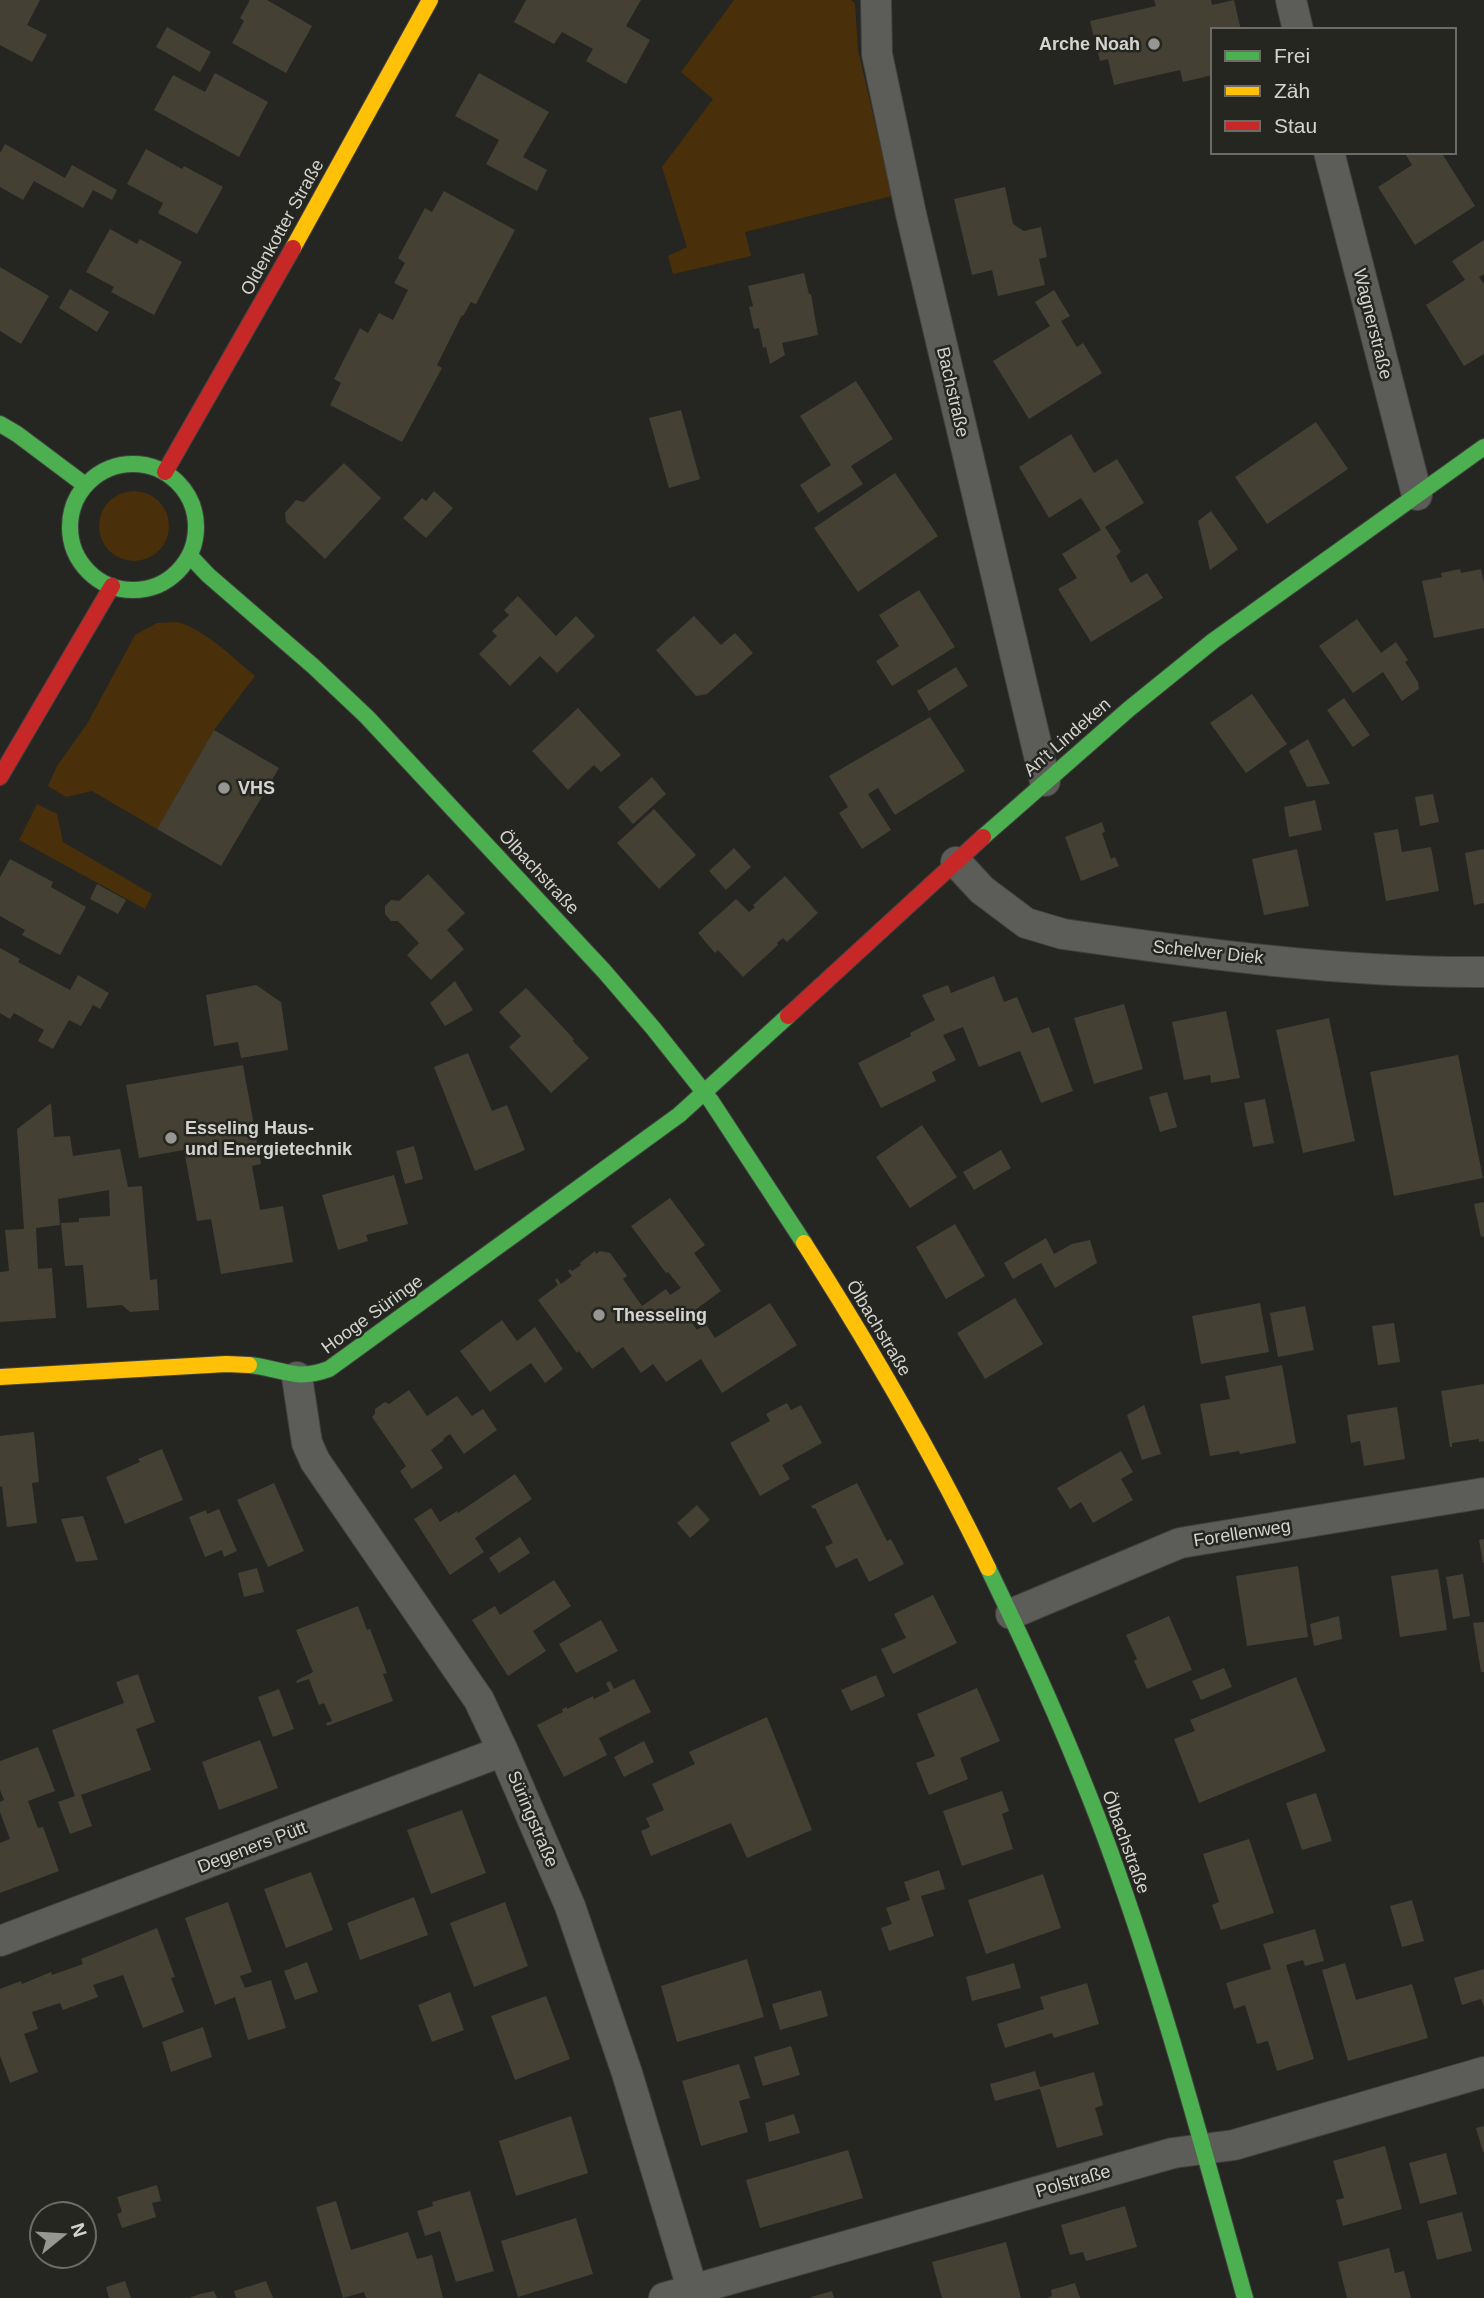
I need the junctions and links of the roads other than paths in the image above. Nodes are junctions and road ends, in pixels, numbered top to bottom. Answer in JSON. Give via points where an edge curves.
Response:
{"nodes":[{"id":1,"x":430,"y":0,"type":"edge"},
{"id":2,"x":876,"y":0,"type":"edge"},
{"id":3,"x":1291,"y":0,"type":"edge"},
{"id":4,"x":1298,"y":28,"type":"edge"},
{"id":5,"x":1330,"y":154,"type":"edge"},
{"id":6,"x":0,"y":424,"type":"edge"},
{"id":7,"x":1484,"y":447,"type":"edge"},
{"id":8,"x":165,"y":472,"type":"junction"},
{"id":9,"x":85,"y":485,"type":"junction"},
{"id":10,"x":1417,"y":495,"type":"junction"},
{"id":11,"x":190,"y":556,"type":"junction"},
{"id":12,"x":112,"y":586,"type":"junction"},
{"id":13,"x":0,"y":777,"type":"edge"},
{"id":14,"x":1045,"y":781,"type":"junction"},
{"id":15,"x":956,"y":862,"type":"junction"},
{"id":16,"x":1484,"y":972,"type":"edge"},
{"id":17,"x":704,"y":1091,"type":"junction"},
{"id":18,"x":0,"y":1377,"type":"edge"},
{"id":19,"x":297,"y":1377,"type":"junction"},
{"id":20,"x":1484,"y":1493,"type":"edge"},
{"id":21,"x":1011,"y":1614,"type":"junction"},
{"id":22,"x":503,"y":1751,"type":"junction"},
{"id":23,"x":0,"y":1941,"type":"edge"},
{"id":24,"x":1484,"y":2072,"type":"edge"},
{"id":25,"x":1203,"y":2149,"type":"junction"},
{"id":26,"x":684,"y":2295,"type":"edge"},
{"id":27,"x":1245,"y":2298,"type":"edge"}],
"edges":[{"from":1,"to":8,"type":"street","name":"Oldenkotter Straße"},
{"from":2,"to":14,"type":"street","name":"Bachstraße","via":[[877,54],[911,214]]},
{"from":3,"to":4,"type":"street"},
{"from":5,"to":10,"type":"street","name":"Wagnerstraße"},
{"from":6,"to":9,"type":"street"},
{"from":7,"to":10,"type":"street","name":"An't Lindeken"},
{"from":8,"to":9,"type":"street","via":[[145,464],[123,464],[103,471]]},
{"from":8,"to":11,"type":"street","via":[[190,500],[196,537]]},
{"from":9,"to":12,"type":"street","via":[[70,522],[72,542],[80,561]]},
{"from":10,"to":14,"type":"street","name":"An't Lindeken","via":[[1213,641]]},
{"from":11,"to":12,"type":"street","via":[[165,581],[148,588]]},
{"from":11,"to":17,"type":"street","name":"Ölbachstraße","via":[[345,695],[415,766],[591,956]]},
{"from":12,"to":13,"type":"street"},
{"from":14,"to":15,"type":"street","name":"An't Lindeken"},
{"from":15,"to":16,"type":"street","name":"Schelver Diek","via":[[982,890],[1026,923],[1063,934],[1305,963]]},
{"from":15,"to":17,"type":"street","name":"An't Lindeken"},
{"from":17,"to":19,"type":"street","name":"Hooge Süringe","via":[[679,1115],[329,1369]]},
{"from":17,"to":21,"type":"street","name":"Ölbachstraße","via":[[888,1379]]},
{"from":18,"to":19,"type":"street","via":[[226,1364],[256,1365]]},
{"from":19,"to":22,"type":"street","name":"Süringstraße","via":[[307,1443],[315,1461],[479,1700]]},
{"from":20,"to":21,"type":"street","name":"Forellenweg","via":[[1180,1543]]},
{"from":21,"to":25,"type":"street","name":"Ölbachstraße","via":[[1053,1705],[1129,1906]]},
{"from":22,"to":23,"type":"street","name":"Degeners Pütt"},
{"from":22,"to":26,"type":"street","name":"Süringstraße","via":[[570,1906],[627,2073]]},
{"from":24,"to":25,"type":"street","name":"Polstraße","via":[[1234,2145]]},
{"from":25,"to":26,"type":"street","name":"Polstraße","via":[[1155,2157]]},
{"from":25,"to":27,"type":"street","name":"Ölbachstraße"}]}
